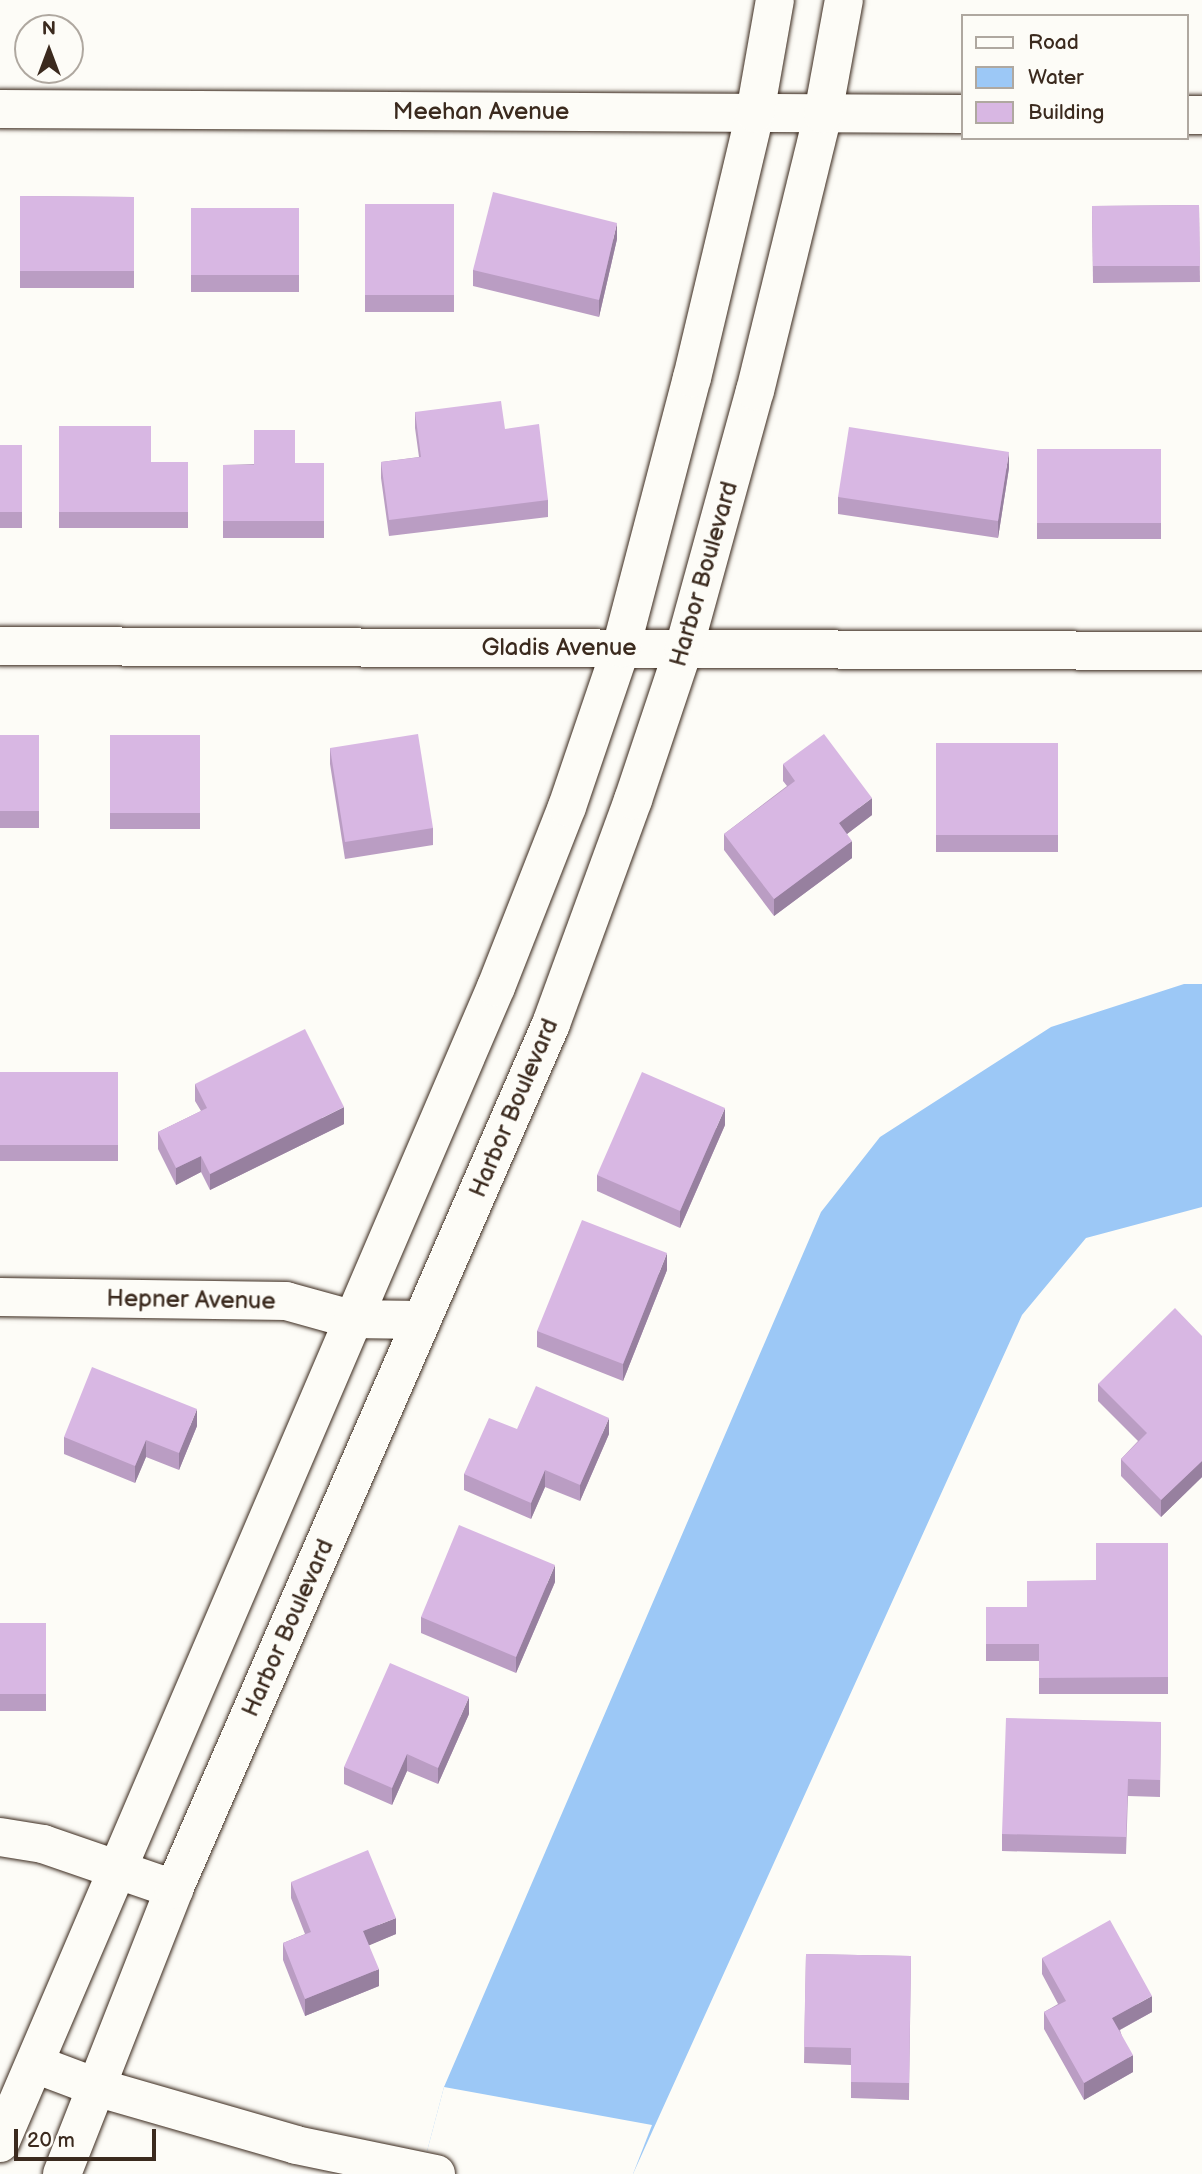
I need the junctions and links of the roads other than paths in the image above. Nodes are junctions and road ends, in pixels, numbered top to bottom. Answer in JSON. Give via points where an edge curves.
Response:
{"nodes":[{"id":1,"x":775,"y":0,"type":"edge"},
{"id":2,"x":844,"y":0,"type":"edge"},
{"id":3,"x":0,"y":109,"type":"edge"},
{"id":4,"x":755,"y":113,"type":"junction"},
{"id":5,"x":822,"y":114,"type":"junction"},
{"id":6,"x":960,"y":114,"type":"edge"},
{"id":7,"x":0,"y":646,"type":"edge"},
{"id":8,"x":621,"y":648,"type":"junction"},
{"id":9,"x":684,"y":648,"type":"junction"},
{"id":10,"x":1202,"y":651,"type":"edge"},
{"id":11,"x":0,"y":1297,"type":"edge"},
{"id":12,"x":351,"y":1319,"type":"junction"},
{"id":13,"x":422,"y":1320,"type":"junction"},
{"id":14,"x":0,"y":1837,"type":"edge"},
{"id":15,"x":114,"y":1869,"type":"junction"},
{"id":16,"x":174,"y":1889,"type":"junction"},
{"id":17,"x":35,"y":2064,"type":"junction"},
{"id":18,"x":99,"y":2088,"type":"junction"},
{"id":19,"x":0,"y":2143,"type":"edge"},
{"id":20,"x":429,"y":2173,"type":"edge"},
{"id":21,"x":62,"y":2174,"type":"edge"}],
"edges":[{"from":1,"to":4,"type":"street"},
{"from":2,"to":5,"type":"street","name":"Harbor Boulevard"},
{"from":3,"to":4,"type":"street","name":"Meehan Avenue"},
{"from":4,"to":5,"type":"street","name":"Meehan Avenue"},
{"from":4,"to":8,"type":"street","via":[[692,379]]},
{"from":5,"to":6,"type":"street","name":"Meehan Avenue"},
{"from":5,"to":9,"type":"street","name":"Harbor Boulevard","via":[[755,391]]},
{"from":7,"to":8,"type":"street","name":"Gladis Avenue"},
{"from":8,"to":9,"type":"street","name":"Gladis Avenue"},
{"from":8,"to":12,"type":"street","via":[[567,807],[501,974]]},
{"from":9,"to":10,"type":"street","name":"Gladis Avenue"},
{"from":9,"to":13,"type":"street","name":"Harbor Boulevard","via":[[551,1024]]},
{"from":11,"to":12,"type":"street","name":"Hepner Avenue","via":[[286,1301]]},
{"from":12,"to":13,"type":"street","name":"Hepner Avenue"},
{"from":12,"to":15,"type":"street"},
{"from":13,"to":16,"type":"street","name":"Harbor Boulevard"},
{"from":14,"to":15,"type":"street","via":[[43,1844]]},
{"from":15,"to":16,"type":"street"},
{"from":15,"to":17,"type":"street"},
{"from":16,"to":18,"type":"street","name":"Harbor Boulevard"},
{"from":17,"to":18,"type":"street"},
{"from":17,"to":19,"type":"street"},
{"from":18,"to":20,"type":"street","via":[[296,2145]]},
{"from":18,"to":21,"type":"street","name":"Harbor Boulevard"}]}
